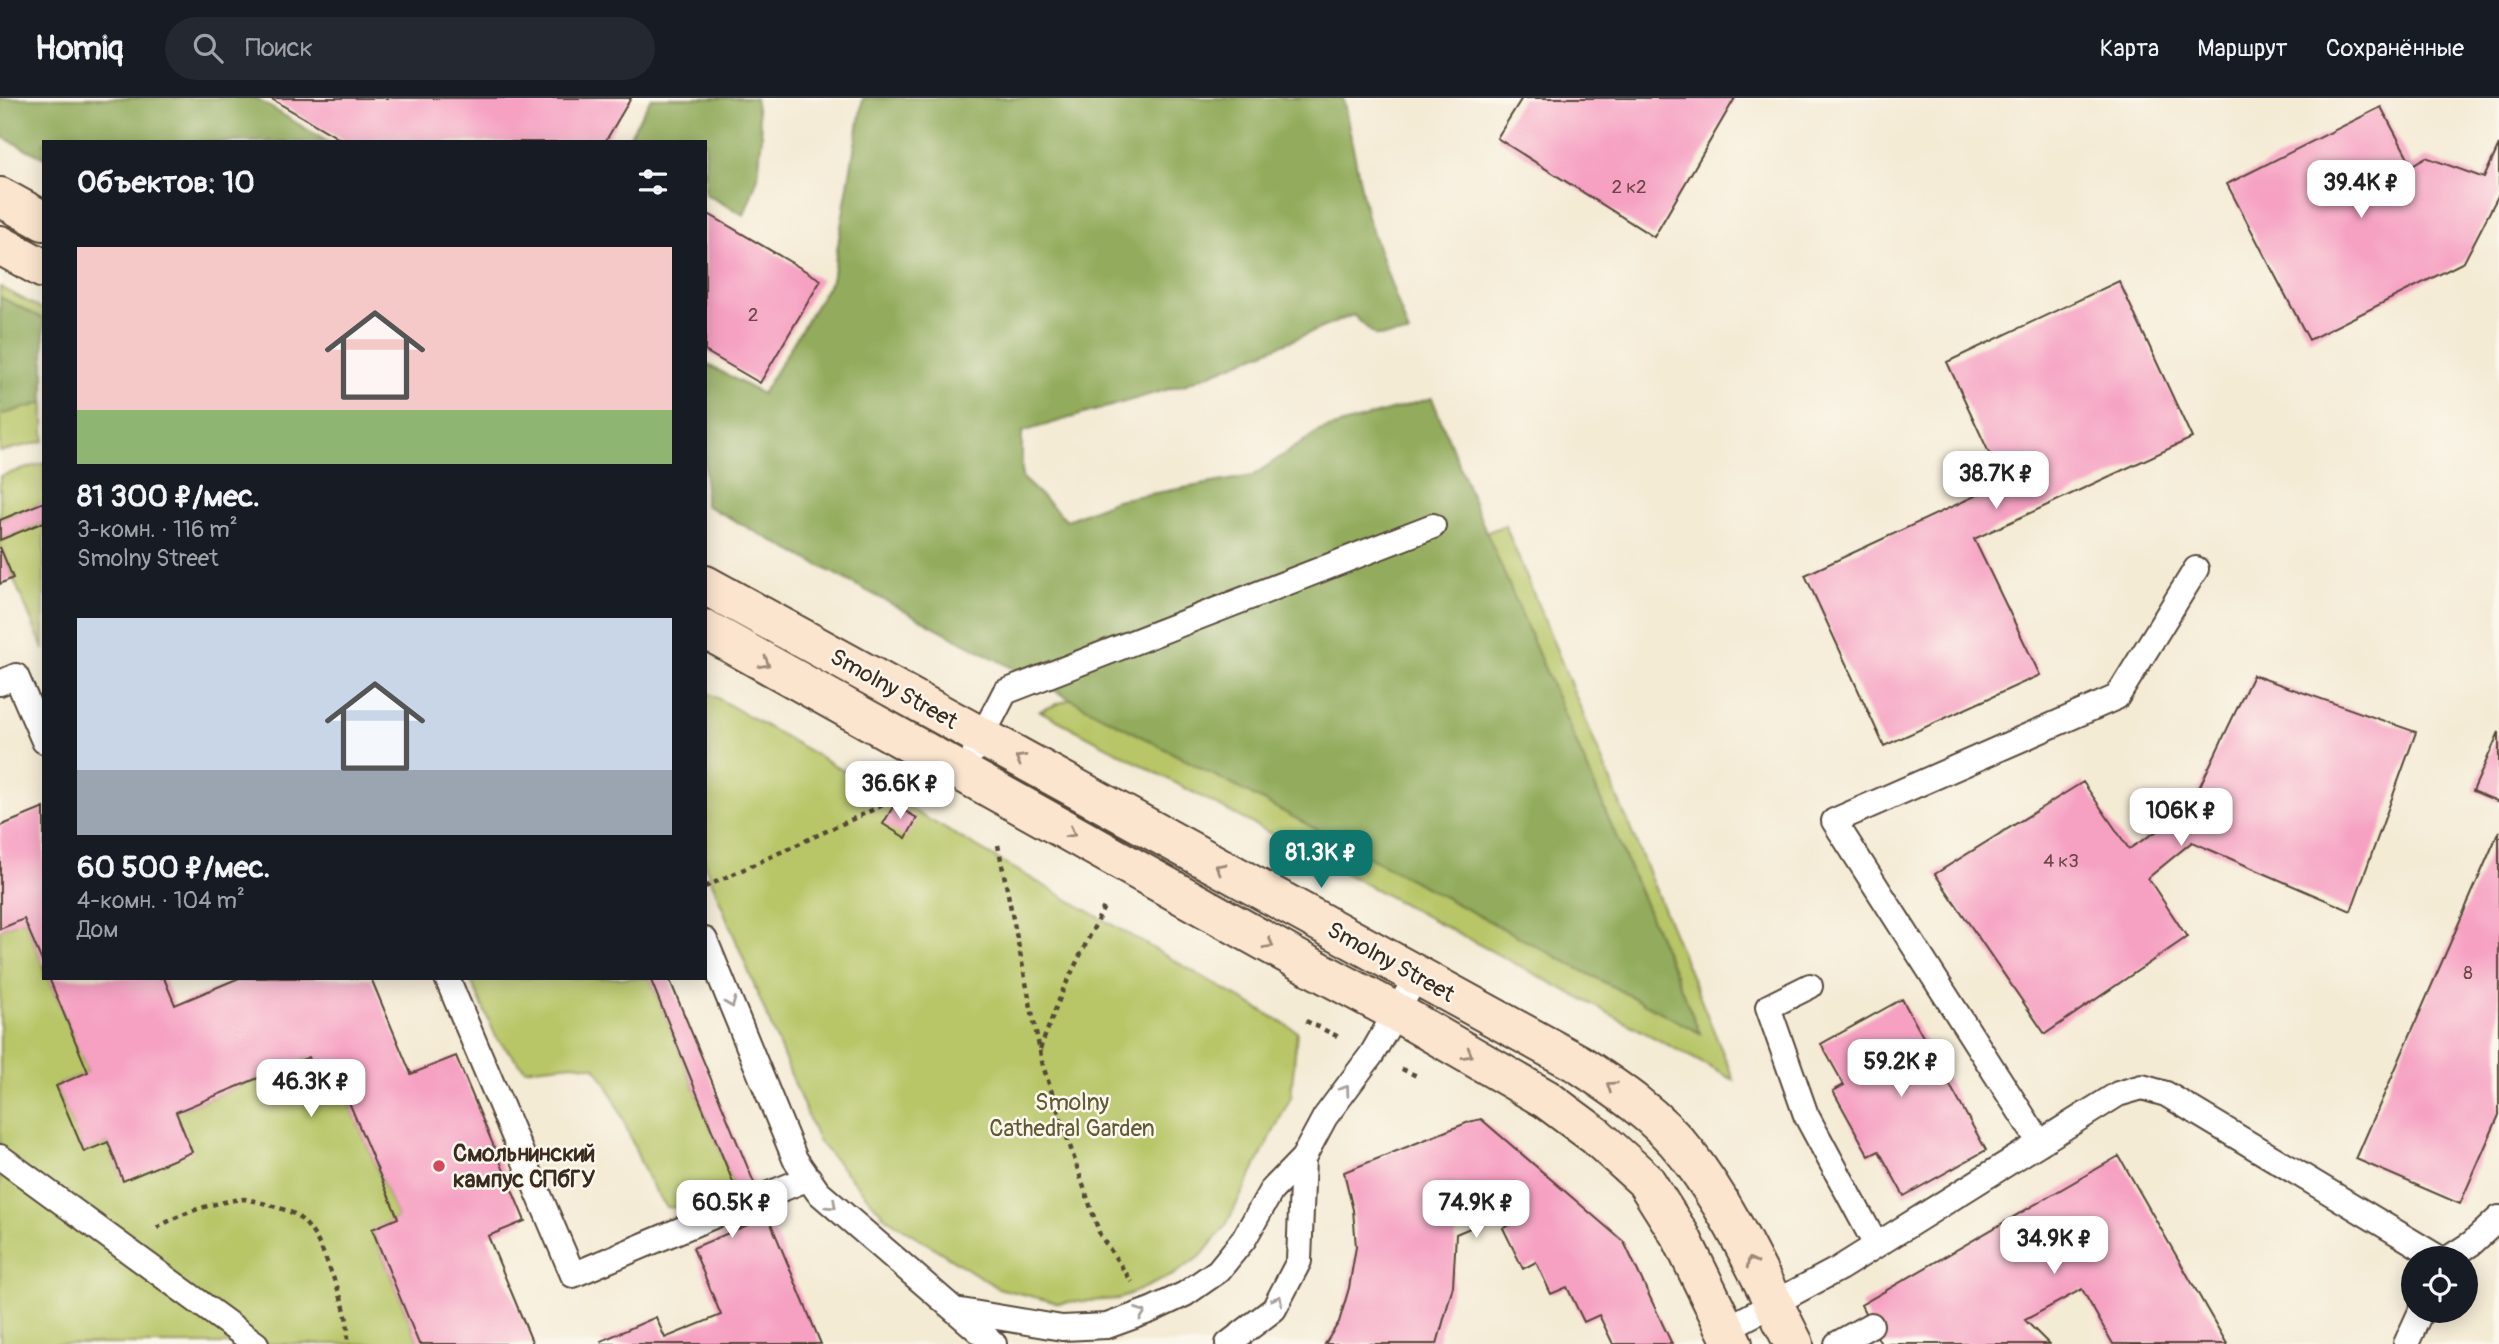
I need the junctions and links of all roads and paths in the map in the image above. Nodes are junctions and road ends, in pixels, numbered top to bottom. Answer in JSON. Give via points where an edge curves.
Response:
{"nodes":[{"id":1,"x":0,"y":197,"type":"edge"},
{"id":2,"x":42,"y":220,"type":"edge"},
{"id":3,"x":0,"y":245,"type":"edge"},
{"id":4,"x":42,"y":268,"type":"edge"},
{"id":5,"x":1433,"y":526,"type":"dead end"},
{"id":6,"x":2196,"y":569,"type":"dead end"},
{"id":7,"x":707,"y":586,"type":"edge"},
{"id":8,"x":707,"y":630,"type":"edge"},
{"id":9,"x":0,"y":683,"type":"edge"},
{"id":10,"x":42,"y":736,"type":"edge"},
{"id":11,"x":982,"y":737,"type":"junction"},
{"id":12,"x":963,"y":773,"type":"junction"},
{"id":13,"x":907,"y":794,"type":"dead end"},
{"id":14,"x":998,"y":845,"type":"dead end"},
{"id":15,"x":707,"y":886,"type":"edge"},
{"id":16,"x":1104,"y":907,"type":"dead end"},
{"id":17,"x":707,"y":945,"type":"edge"},
{"id":18,"x":1417,"y":976,"type":"junction"},
{"id":19,"x":448,"y":980,"type":"edge"},
{"id":20,"x":1810,"y":986,"type":"dead end"},
{"id":21,"x":1396,"y":1012,"type":"junction"},
{"id":22,"x":1040,"y":1050,"type":"junction"},
{"id":23,"x":2040,"y":1143,"type":"junction"},
{"id":24,"x":0,"y":1157,"type":"edge"},
{"id":25,"x":1303,"y":1158,"type":"junction"},
{"id":26,"x":809,"y":1178,"type":"junction"},
{"id":27,"x":2499,"y":1218,"type":"edge"},
{"id":28,"x":1876,"y":1245,"type":"junction"},
{"id":29,"x":2420,"y":1246,"type":"edge"},
{"id":30,"x":2467,"y":1246,"type":"edge"},
{"id":31,"x":125,"y":1249,"type":"junction"},
{"id":32,"x":1134,"y":1284,"type":"dead end"},
{"id":33,"x":1773,"y":1304,"type":"junction"},
{"id":34,"x":954,"y":1310,"type":"junction"},
{"id":35,"x":2416,"y":1323,"type":"edge"},
{"id":36,"x":1871,"y":1325,"type":"dead end"},
{"id":37,"x":1730,"y":1337,"type":"edge"},
{"id":38,"x":256,"y":1344,"type":"edge"},
{"id":39,"x":347,"y":1344,"type":"edge"},
{"id":40,"x":994,"y":1344,"type":"edge"},
{"id":41,"x":1227,"y":1344,"type":"edge"},
{"id":42,"x":1794,"y":1344,"type":"edge"},
{"id":43,"x":1837,"y":1344,"type":"edge"},
{"id":44,"x":2406,"y":1344,"type":"edge"}],
"edges":[{"from":1,"to":2,"type":"street"},
{"from":3,"to":4,"type":"street"},
{"from":5,"to":11,"type":"lane","via":[[1005,692]]},
{"from":6,"to":23,"type":"lane","via":[[2117,697],[1834,821]]},
{"from":7,"to":11,"type":"street","name":"Smolny Street"},
{"from":8,"to":12,"type":"street","name":"Smolny Street","one_way":true},
{"from":9,"to":10,"type":"lane","via":[[16,676]]},
{"from":11,"to":12,"type":"lane"},
{"from":18,"to":11,"type":"street","name":"Smolny Street","one_way":true},
{"from":12,"to":21,"type":"street","name":"Smolny Street","one_way":true},
{"from":13,"to":15,"type":"path"},
{"from":14,"to":22,"type":"path"},
{"from":16,"to":22,"type":"path","via":[[1063,990]]},
{"from":17,"to":26,"type":"lane","one_way":true,"via":[[796,1159]]},
{"from":18,"to":21,"type":"lane"},
{"from":33,"to":18,"type":"street","name":"Smolny Street","one_way":true,"via":[[1726,1214],[1685,1152],[1636,1102],[1579,1064]]},
{"from":19,"to":26,"type":"lane","via":[[573,1275]]},
{"from":20,"to":28,"type":"lane","via":[[1768,1007],[1806,1115]]},
{"from":25,"to":21,"type":"lane","one_way":true},
{"from":21,"to":37,"type":"street","name":"Smolny Street","one_way":true,"via":[[1546,1099],[1645,1180],[1681,1237]]},
{"from":22,"to":32,"type":"path","via":[[1100,1235]]},
{"from":23,"to":28,"type":"lane"},
{"from":23,"to":29,"type":"lane","via":[[2118,1094],[2142,1087],[2166,1094]]},
{"from":24,"to":31,"type":"lane"},
{"from":34,"to":25,"type":"lane","one_way":true,"via":[[1062,1328],[1107,1326],[1151,1310],[1218,1271],[1244,1239],[1271,1191]]},
{"from":41,"to":25,"type":"lane","one_way":true,"via":[[1274,1309],[1299,1261]]},
{"from":26,"to":34,"type":"lane","one_way":true,"via":[[818,1192]]},
{"from":27,"to":30,"type":"lane"},
{"from":28,"to":33,"type":"lane"},
{"from":31,"to":38,"type":"lane"},
{"from":31,"to":39,"type":"path","via":[[166,1222],[245,1199],[294,1214],[314,1234],[326,1259],[341,1296]]},
{"from":33,"to":37,"type":"lane"},
{"from":33,"to":42,"type":"street","name":"Smolny Street"},
{"from":34,"to":40,"type":"lane"},
{"from":35,"to":44,"type":"lane"},
{"from":36,"to":43,"type":"lane"}]}
